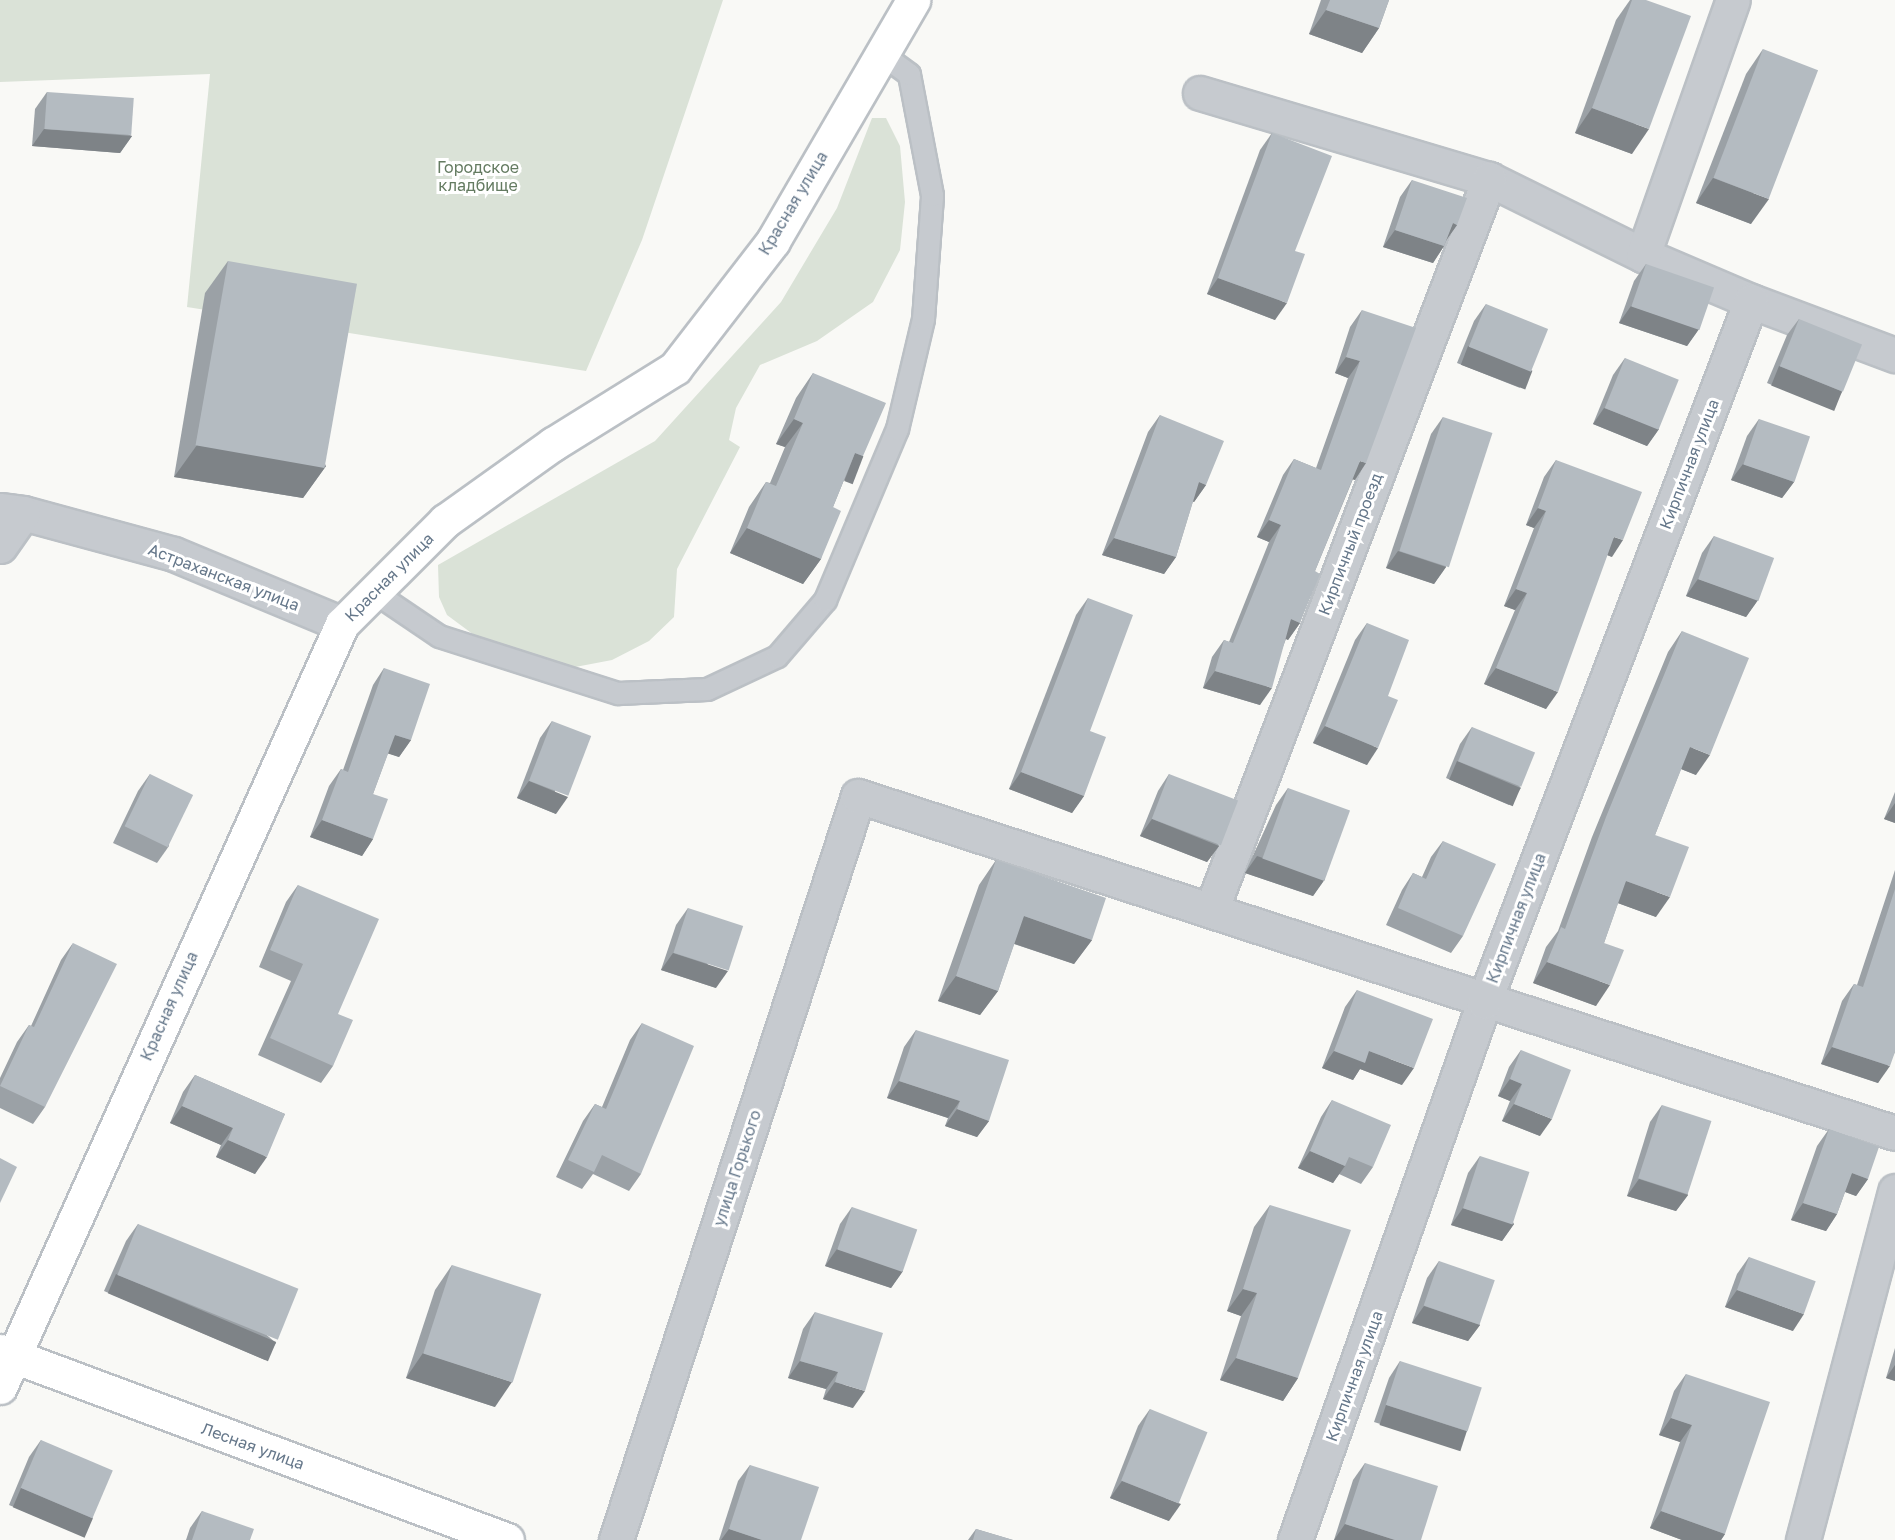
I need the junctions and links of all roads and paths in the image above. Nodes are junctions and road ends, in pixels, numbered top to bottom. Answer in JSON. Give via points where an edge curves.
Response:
{"nodes":[{"id":1,"x":913,"y":0,"type":"edge"},
{"id":2,"x":1733,"y":0,"type":"edge"},
{"id":3,"x":880,"y":53,"type":"junction"},
{"id":4,"x":1200,"y":93,"type":"dead end"},
{"id":5,"x":1489,"y":179,"type":"junction"},
{"id":6,"x":1643,"y":255,"type":"junction"},
{"id":7,"x":1751,"y":301,"type":"junction"},
{"id":8,"x":1895,"y":355,"type":"edge"},
{"id":9,"x":11,"y":512,"type":"edge"},
{"id":10,"x":0,"y":546,"type":"edge"},
{"id":11,"x":374,"y":592,"type":"junction"},
{"id":12,"x":342,"y":624,"type":"junction"},
{"id":13,"x":1212,"y":908,"type":"junction"},
{"id":14,"x":1484,"y":1002,"type":"junction"},
{"id":15,"x":1895,"y":1133,"type":"edge"},
{"id":16,"x":1895,"y":1191,"type":"edge"},
{"id":17,"x":6,"y":1354,"type":"edge"},
{"id":18,"x":0,"y":1387,"type":"edge"},
{"id":19,"x":507,"y":1540,"type":"edge"},
{"id":20,"x":616,"y":1540,"type":"edge"},
{"id":21,"x":1295,"y":1540,"type":"edge"},
{"id":22,"x":1803,"y":1540,"type":"edge"}],
"edges":[{"from":1,"to":3,"type":"main road","name":"Красная улица"},
{"from":2,"to":6,"type":"street"},
{"from":3,"to":11,"type":"main road","name":"Красная улица","via":[[773,241],[675,368],[553,444],[445,522]]},
{"from":3,"to":11,"type":"lane","via":[[909,74],[932,195],[923,319],[897,429],[825,600],[777,656],[706,689],[618,693],[439,636]]},
{"from":4,"to":5,"type":"street"},
{"from":5,"to":6,"type":"street"},
{"from":5,"to":13,"type":"street","name":"Кирпичный проезд"},
{"from":6,"to":7,"type":"street"},
{"from":7,"to":8,"type":"street"},
{"from":7,"to":14,"type":"street","name":"Кирпичная улица"},
{"from":9,"to":10,"type":"street"},
{"from":9,"to":12,"type":"street","name":"Астраханская улица","via":[[174,554]]},
{"from":11,"to":12,"type":"main road","name":"Красная улица"},
{"from":12,"to":17,"type":"main road","name":"Красная улица"},
{"from":13,"to":14,"type":"street"},
{"from":13,"to":20,"type":"street","name":"улица Горького","via":[[858,796]]},
{"from":14,"to":15,"type":"street"},
{"from":14,"to":21,"type":"street","name":"Кирпичная улица"},
{"from":16,"to":22,"type":"street"},
{"from":17,"to":18,"type":"main road","name":"Красная улица"},
{"from":17,"to":19,"type":"main road","name":"Лесная улица"}]}
